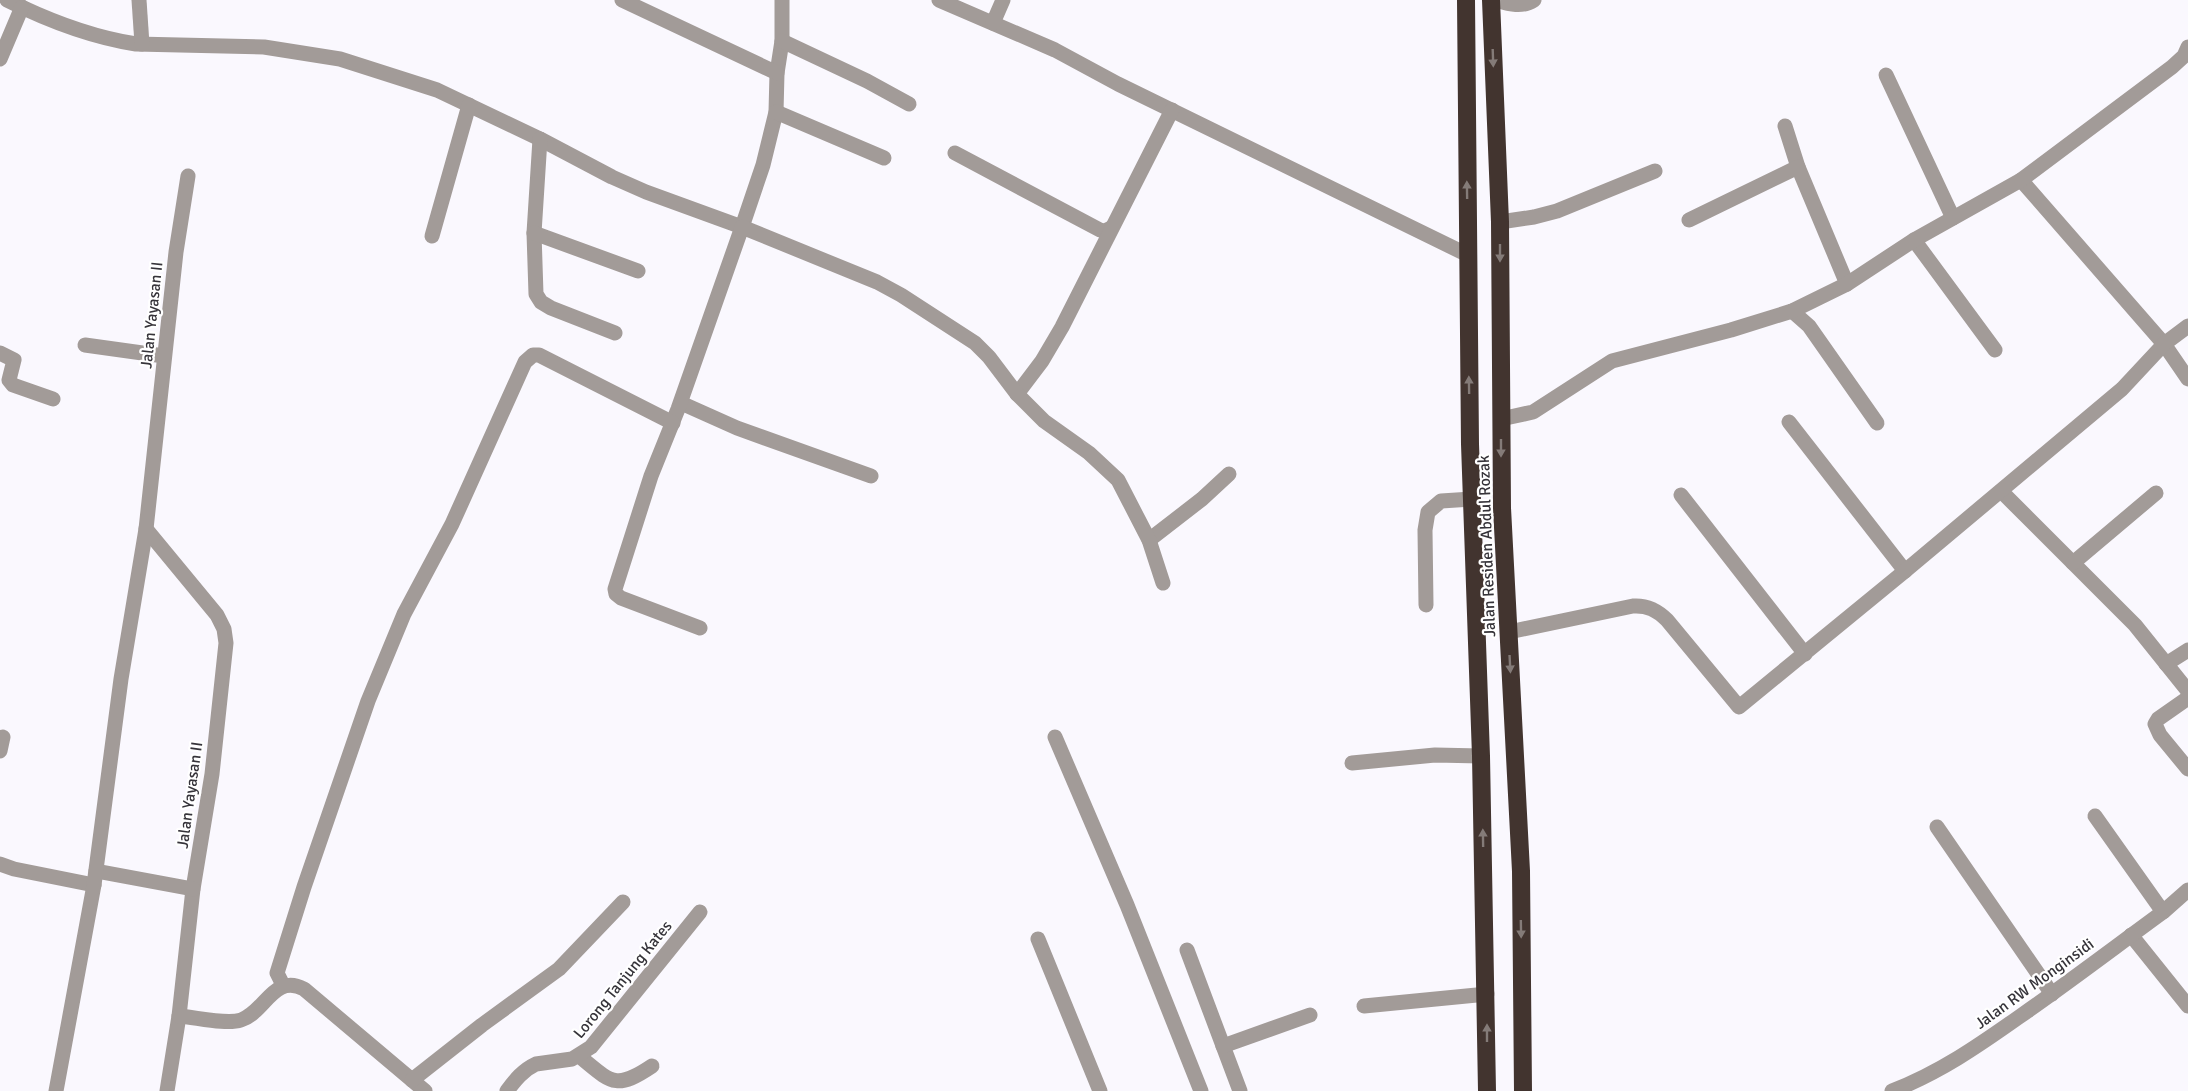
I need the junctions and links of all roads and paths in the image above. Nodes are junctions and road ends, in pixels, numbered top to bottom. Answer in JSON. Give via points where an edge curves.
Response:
{"nodes":[{"id":1,"x":7,"y":0,"type":"edge"},
{"id":2,"x":139,"y":0,"type":"edge"},
{"id":3,"x":622,"y":0,"type":"edge"},
{"id":4,"x":782,"y":0,"type":"edge"},
{"id":5,"x":939,"y":0,"type":"edge"},
{"id":6,"x":1003,"y":0,"type":"edge"},
{"id":7,"x":1466,"y":0,"type":"edge"},
{"id":8,"x":1491,"y":0,"type":"edge"},
{"id":9,"x":1496,"y":0,"type":"edge"},
{"id":10,"x":1534,"y":0,"type":"edge"},
{"id":11,"x":22,"y":7,"type":"junction"},
{"id":12,"x":993,"y":23,"type":"junction"},
{"id":13,"x":782,"y":41,"type":"junction"},
{"id":14,"x":142,"y":44,"type":"junction"},
{"id":15,"x":2188,"y":47,"type":"edge"},
{"id":16,"x":0,"y":59,"type":"edge"},
{"id":17,"x":777,"y":72,"type":"junction"},
{"id":18,"x":1886,"y":75,"type":"dead end"},
{"id":19,"x":909,"y":104,"type":"dead end"},
{"id":20,"x":469,"y":105,"type":"junction"},
{"id":21,"x":1172,"y":110,"type":"junction"},
{"id":22,"x":776,"y":112,"type":"junction"},
{"id":23,"x":1785,"y":126,"type":"dead end"},
{"id":24,"x":540,"y":139,"type":"junction"},
{"id":25,"x":955,"y":153,"type":"dead end"},
{"id":26,"x":884,"y":158,"type":"dead end"},
{"id":27,"x":1798,"y":167,"type":"junction"},
{"id":28,"x":1655,"y":171,"type":"dead end"},
{"id":29,"x":188,"y":176,"type":"dead end"},
{"id":30,"x":2021,"y":180,"type":"junction"},
{"id":31,"x":1953,"y":218,"type":"junction"},
{"id":32,"x":1689,"y":220,"type":"dead end"},
{"id":33,"x":1500,"y":222,"type":"junction"},
{"id":34,"x":742,"y":227,"type":"junction"},
{"id":35,"x":1111,"y":228,"type":"junction"},
{"id":36,"x":534,"y":233,"type":"junction"},
{"id":37,"x":432,"y":236,"type":"dead end"},
{"id":38,"x":1914,"y":240,"type":"junction"},
{"id":39,"x":1468,"y":255,"type":"junction"},
{"id":40,"x":638,"y":272,"type":"dead end"},
{"id":41,"x":1847,"y":284,"type":"junction"},
{"id":42,"x":1792,"y":311,"type":"junction"},
{"id":43,"x":2188,"y":326,"type":"edge"},
{"id":44,"x":615,"y":333,"type":"dead end"},
{"id":45,"x":2164,"y":344,"type":"junction"},
{"id":46,"x":85,"y":345,"type":"dead end"},
{"id":47,"x":1995,"y":350,"type":"dead end"},
{"id":48,"x":0,"y":353,"type":"edge"},
{"id":49,"x":164,"y":356,"type":"junction"},
{"id":50,"x":2188,"y":380,"type":"edge"},
{"id":51,"x":1017,"y":394,"type":"junction"},
{"id":52,"x":53,"y":399,"type":"dead end"},
{"id":53,"x":677,"y":414,"type":"junction"},
{"id":54,"x":1501,"y":419,"type":"junction"},
{"id":55,"x":1789,"y":423,"type":"dead end"},
{"id":56,"x":1877,"y":423,"type":"dead end"},
{"id":57,"x":1229,"y":474,"type":"dead end"},
{"id":58,"x":871,"y":476,"type":"dead end"},
{"id":59,"x":2001,"y":491,"type":"junction"},
{"id":60,"x":2156,"y":493,"type":"dead end"},
{"id":61,"x":1681,"y":495,"type":"dead end"},
{"id":62,"x":1472,"y":499,"type":"junction"},
{"id":63,"x":146,"y":529,"type":"junction"},
{"id":64,"x":1149,"y":540,"type":"junction"},
{"id":65,"x":2073,"y":563,"type":"junction"},
{"id":66,"x":1905,"y":571,"type":"junction"},
{"id":67,"x":1163,"y":583,"type":"dead end"},
{"id":68,"x":1426,"y":605,"type":"dead end"},
{"id":69,"x":700,"y":628,"type":"dead end"},
{"id":70,"x":1509,"y":632,"type":"junction"},
{"id":71,"x":2188,"y":650,"type":"edge"},
{"id":72,"x":1805,"y":654,"type":"junction"},
{"id":73,"x":2166,"y":664,"type":"junction"},
{"id":74,"x":2188,"y":691,"type":"edge"},
{"id":75,"x":2188,"y":698,"type":"edge"},
{"id":76,"x":1055,"y":737,"type":"dead end"},
{"id":77,"x":1481,"y":756,"type":"junction"},
{"id":78,"x":1352,"y":763,"type":"dead end"},
{"id":79,"x":2188,"y":769,"type":"edge"},
{"id":80,"x":2095,"y":816,"type":"dead end"},
{"id":81,"x":1937,"y":827,"type":"dead end"},
{"id":82,"x":0,"y":864,"type":"edge"},
{"id":83,"x":95,"y":878,"type":"junction"},
{"id":84,"x":193,"y":889,"type":"junction"},
{"id":85,"x":2188,"y":890,"type":"edge"},
{"id":86,"x":623,"y":902,"type":"dead end"},
{"id":87,"x":700,"y":912,"type":"dead end"},
{"id":88,"x":2163,"y":912,"type":"junction"},
{"id":89,"x":2132,"y":935,"type":"junction"},
{"id":90,"x":1038,"y":939,"type":"dead end"},
{"id":91,"x":1187,"y":950,"type":"dead end"},
{"id":92,"x":284,"y":985,"type":"junction"},
{"id":93,"x":1487,"y":994,"type":"junction"},
{"id":94,"x":2052,"y":994,"type":"junction"},
{"id":95,"x":1364,"y":1006,"type":"dead end"},
{"id":96,"x":2188,"y":1006,"type":"edge"},
{"id":97,"x":1310,"y":1015,"type":"dead end"},
{"id":98,"x":179,"y":1016,"type":"junction"},
{"id":99,"x":1223,"y":1046,"type":"junction"},
{"id":100,"x":579,"y":1056,"type":"junction"},
{"id":101,"x":652,"y":1066,"type":"dead end"},
{"id":102,"x":411,"y":1080,"type":"junction"},
{"id":103,"x":56,"y":1091,"type":"edge"},
{"id":104,"x":167,"y":1091,"type":"edge"},
{"id":105,"x":425,"y":1091,"type":"edge"},
{"id":106,"x":507,"y":1091,"type":"edge"},
{"id":107,"x":1100,"y":1091,"type":"edge"},
{"id":108,"x":1201,"y":1091,"type":"edge"},
{"id":109,"x":1240,"y":1091,"type":"edge"},
{"id":110,"x":1487,"y":1091,"type":"edge"},
{"id":111,"x":1523,"y":1091,"type":"edge"},
{"id":112,"x":1892,"y":1091,"type":"edge"}],
"edges":[{"from":1,"to":11,"type":"street"},
{"from":2,"to":14,"type":"street"},
{"from":3,"to":17,"type":"street"},
{"from":4,"to":13,"type":"street"},
{"from":5,"to":12,"type":"street"},
{"from":6,"to":12,"type":"street"},
{"from":39,"to":7,"type":"highway","name":"Jalan Residen Abdul Rozak","one_way":true},
{"from":8,"to":33,"type":"highway","name":"Jalan Residen Abdul Rozak","one_way":true},
{"from":9,"to":10,"type":"street","via":[[1515,5]]},
{"from":11,"to":14,"type":"street","via":[[97,36]]},
{"from":11,"to":16,"type":"street"},
{"from":12,"to":21,"type":"street"},
{"from":13,"to":17,"type":"street"},
{"from":13,"to":19,"type":"street"},
{"from":14,"to":20,"type":"street","via":[[302,51],[394,76]]},
{"from":15,"to":30,"type":"street","via":[[2172,67]]},
{"from":17,"to":22,"type":"street"},
{"from":18,"to":31,"type":"street"},
{"from":20,"to":24,"type":"street"},
{"from":20,"to":37,"type":"street"},
{"from":21,"to":35,"type":"street"},
{"from":21,"to":39,"type":"street"},
{"from":22,"to":26,"type":"street"},
{"from":22,"to":34,"type":"street"},
{"from":23,"to":27,"type":"street"},
{"from":24,"to":34,"type":"street","via":[[646,192]]},
{"from":24,"to":36,"type":"street"},
{"from":25,"to":35,"type":"street","via":[[1100,230]]},
{"from":27,"to":32,"type":"street"},
{"from":27,"to":41,"type":"street"},
{"from":28,"to":33,"type":"street","via":[[1557,211]]},
{"from":29,"to":49,"type":"street","name":"Jalan Yayasan II"},
{"from":30,"to":31,"type":"street"},
{"from":30,"to":45,"type":"street"},
{"from":31,"to":38,"type":"street"},
{"from":33,"to":54,"type":"highway","name":"Jalan Residen Abdul Rozak","one_way":true},
{"from":34,"to":51,"type":"street","via":[[848,269],[901,295],[975,343]]},
{"from":34,"to":53,"type":"street"},
{"from":35,"to":51,"type":"street","via":[[1062,327]]},
{"from":36,"to":40,"type":"street"},
{"from":36,"to":44,"type":"street","via":[[538,299],[550,308]]},
{"from":38,"to":41,"type":"street"},
{"from":38,"to":47,"type":"street"},
{"from":62,"to":39,"type":"highway","name":"Jalan Residen Abdul Rozak","one_way":true},
{"from":41,"to":42,"type":"street"},
{"from":42,"to":54,"type":"street","via":[[1620,358],[1533,412]]},
{"from":42,"to":56,"type":"street","via":[[1809,326]]},
{"from":43,"to":45,"type":"street"},
{"from":45,"to":50,"type":"street"},
{"from":45,"to":59,"type":"street","via":[[2122,389]]},
{"from":46,"to":49,"type":"street"},
{"from":48,"to":52,"type":"street","via":[[15,361],[9,380],[13,385]]},
{"from":49,"to":63,"type":"street","name":"Jalan Yayasan II"},
{"from":51,"to":64,"type":"street","via":[[1044,421],[1118,480]]},
{"from":53,"to":58,"type":"street","via":[[736,428]]},
{"from":53,"to":69,"type":"street","via":[[651,476],[614,591],[621,598]]},
{"from":53,"to":92,"type":"street","via":[[539,355],[525,362],[452,524],[404,614],[368,701],[277,973]]},
{"from":54,"to":70,"type":"highway","name":"Jalan Residen Abdul Rozak","one_way":true},
{"from":55,"to":66,"type":"street"},
{"from":57,"to":64,"type":"street"},
{"from":59,"to":65,"type":"street"},
{"from":59,"to":66,"type":"street"},
{"from":60,"to":65,"type":"street"},
{"from":61,"to":72,"type":"street"},
{"from":62,"to":68,"type":"street","via":[[1441,501],[1428,512]]},
{"from":62,"to":77,"type":"highway","name":"Jalan Residen Abdul Rozak"},
{"from":63,"to":83,"type":"street","name":"Jalan Yayasan II","via":[[121,679]]},
{"from":63,"to":84,"type":"street","name":"Jalan Yayasan II","via":[[217,615],[225,636],[212,774]]},
{"from":64,"to":67,"type":"street"},
{"from":65,"to":73,"type":"street","via":[[2135,625]]},
{"from":66,"to":72,"type":"street"},
{"from":70,"to":72,"type":"street","via":[[1646,606],[1667,620],[1740,707]]},
{"from":70,"to":111,"type":"highway","name":"Jalan Residen Abdul Rozak","one_way":true,"via":[[1521,871]]},
{"from":71,"to":73,"type":"street"},
{"from":73,"to":74,"type":"street"},
{"from":75,"to":79,"type":"street","via":[[2155,724]]},
{"from":76,"to":108,"type":"street"},
{"from":77,"to":78,"type":"street","via":[[1435,755]]},
{"from":93,"to":77,"type":"highway","name":"Jalan Residen Abdul Rozak","one_way":true},
{"from":80,"to":88,"type":"street"},
{"from":81,"to":94,"type":"street"},
{"from":82,"to":83,"type":"street"},
{"from":83,"to":84,"type":"street"},
{"from":83,"to":103,"type":"street","name":"Jalan Yayasan II"},
{"from":84,"to":98,"type":"street","name":"Jalan Yayasan II"},
{"from":85,"to":88,"type":"street","name":"Jalan RW Monginsidi"},
{"from":86,"to":102,"type":"street","via":[[559,969]]},
{"from":87,"to":100,"type":"street","name":"Lorong Tanjung Kates","via":[[596,1042]]},
{"from":88,"to":89,"type":"street","name":"Jalan RW Monginsidi"},
{"from":89,"to":94,"type":"street","name":"Jalan RW Monginsidi"},
{"from":89,"to":96,"type":"street"},
{"from":90,"to":107,"type":"street"},
{"from":91,"to":99,"type":"street"},
{"from":92,"to":98,"type":"street","via":[[242,1020]]},
{"from":92,"to":102,"type":"street","via":[[304,988]]},
{"from":93,"to":95,"type":"street"},
{"from":110,"to":93,"type":"highway","name":"Jalan Residen Abdul Rozak","one_way":true},
{"from":94,"to":112,"type":"street","name":"Jalan RW Monginsidi","via":[[1958,1060]]},
{"from":97,"to":99,"type":"street"},
{"from":98,"to":104,"type":"street","name":"Jalan Yayasan II"},
{"from":99,"to":109,"type":"street"},
{"from":100,"to":101,"type":"street","via":[[615,1082],[636,1077]]},
{"from":100,"to":106,"type":"street","name":"Lorong Tanjung Kates","via":[[564,1062],[536,1064],[517,1077]]},
{"from":102,"to":105,"type":"street"}]}
